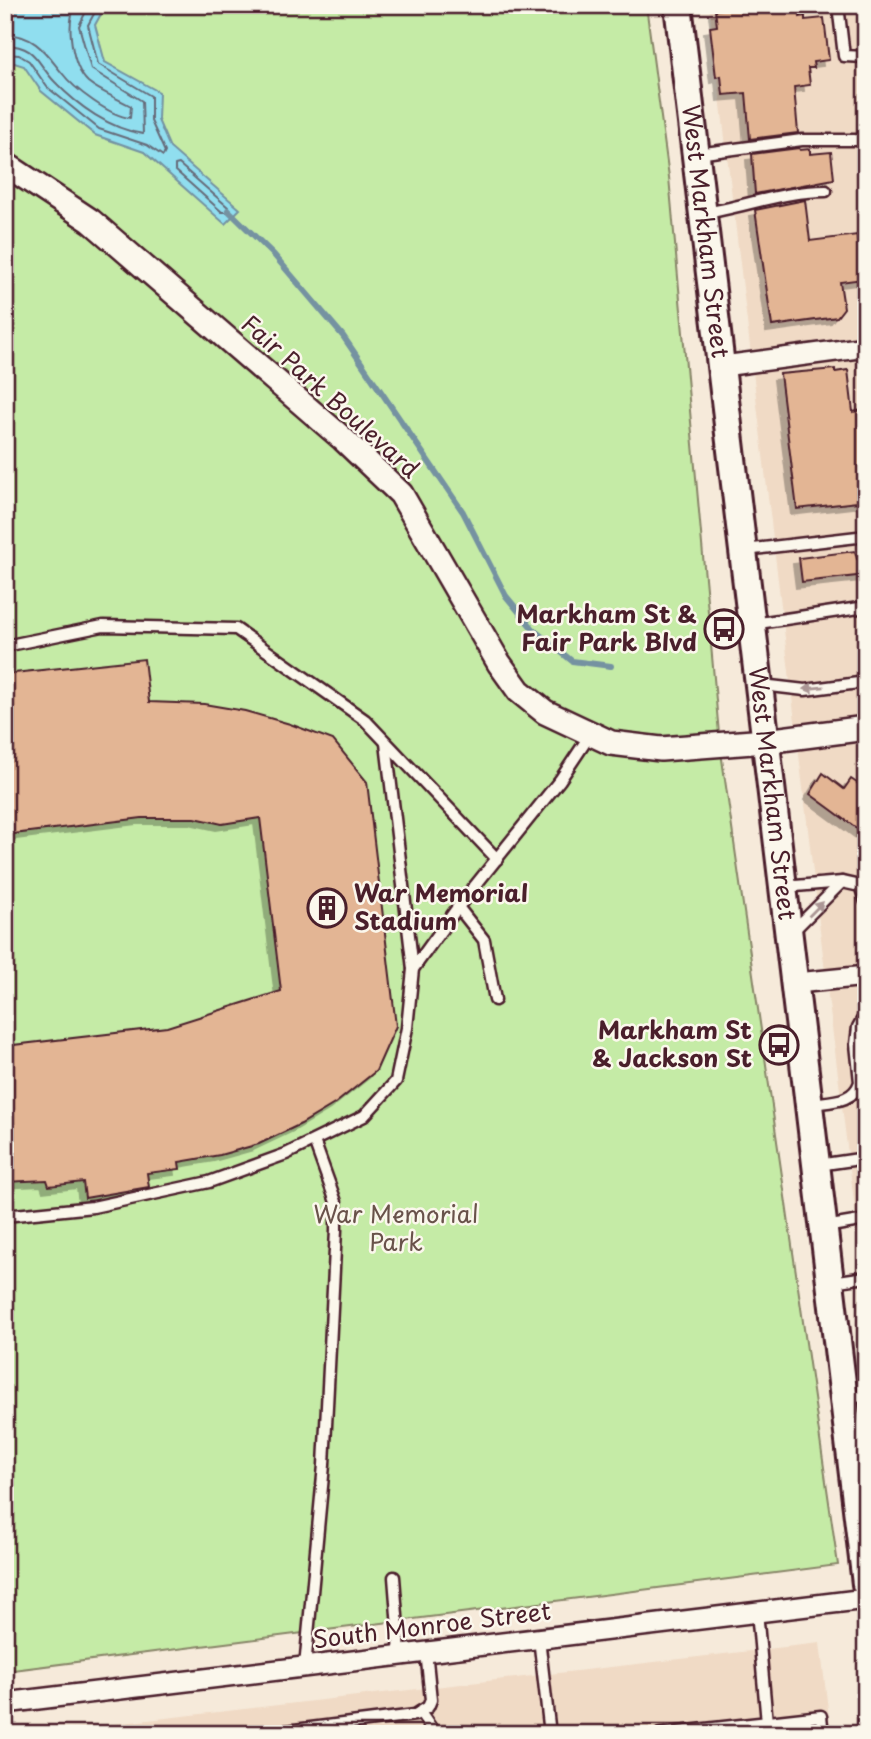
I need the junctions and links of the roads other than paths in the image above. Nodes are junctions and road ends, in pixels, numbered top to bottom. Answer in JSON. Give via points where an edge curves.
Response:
{"nodes":[{"id":1,"x":678,"y":5,"type":"edge"},
{"id":2,"x":838,"y":5,"type":"edge"},
{"id":3,"x":866,"y":57,"type":"edge"},
{"id":4,"x":866,"y":140,"type":"edge"},
{"id":5,"x":696,"y":154,"type":"junction"},
{"id":6,"x":5,"y":164,"type":"edge"},
{"id":7,"x":827,"y":191,"type":"dead end"},
{"id":8,"x":705,"y":213,"type":"junction"},
{"id":9,"x":866,"y":347,"type":"edge"},
{"id":10,"x":723,"y":366,"type":"junction"},
{"id":11,"x":866,"y":536,"type":"edge"},
{"id":12,"x":744,"y":550,"type":"junction"},
{"id":13,"x":866,"y":607,"type":"edge"},
{"id":14,"x":751,"y":624,"type":"junction"},
{"id":15,"x":5,"y":646,"type":"edge"},
{"id":16,"x":866,"y":682,"type":"edge"},
{"id":17,"x":761,"y":685,"type":"junction"},
{"id":18,"x":866,"y":728,"type":"edge"},
{"id":19,"x":590,"y":735,"type":"junction"},
{"id":20,"x":766,"y":741,"type":"junction"},
{"id":21,"x":386,"y":743,"type":"junction"},
{"id":22,"x":497,"y":859,"type":"junction"},
{"id":23,"x":842,"y":882,"type":"junction"},
{"id":24,"x":863,"y":886,"type":"edge"},
{"id":25,"x":784,"y":887,"type":"junction"},
{"id":26,"x":866,"y":902,"type":"edge"},
{"id":27,"x":458,"y":907,"type":"junction"},
{"id":28,"x":790,"y":935,"type":"junction"},
{"id":29,"x":413,"y":969,"type":"junction"},
{"id":30,"x":866,"y":976,"type":"edge"},
{"id":31,"x":797,"y":983,"type":"junction"},
{"id":32,"x":495,"y":1000,"type":"dead end"},
{"id":33,"x":866,"y":1013,"type":"edge"},
{"id":34,"x":810,"y":1104,"type":"junction"},
{"id":35,"x":314,"y":1140,"type":"junction"},
{"id":36,"x":866,"y":1158,"type":"edge"},
{"id":37,"x":818,"y":1166,"type":"junction"},
{"id":38,"x":5,"y":1216,"type":"edge"},
{"id":39,"x":866,"y":1220,"type":"edge"},
{"id":40,"x":825,"y":1227,"type":"junction"},
{"id":41,"x":866,"y":1277,"type":"edge"},
{"id":42,"x":831,"y":1282,"type":"junction"},
{"id":43,"x":855,"y":1397,"type":"edge"},
{"id":44,"x":860,"y":1483,"type":"edge"},
{"id":45,"x":394,"y":1577,"type":"dead end"},
{"id":46,"x":866,"y":1584,"type":"edge"},
{"id":47,"x":866,"y":1599,"type":"edge"},
{"id":48,"x":757,"y":1611,"type":"junction"},
{"id":49,"x":539,"y":1637,"type":"junction"},
{"id":50,"x":426,"y":1650,"type":"junction"},
{"id":51,"x":400,"y":1653,"type":"junction"},
{"id":52,"x":305,"y":1667,"type":"junction"},
{"id":53,"x":5,"y":1703,"type":"edge"},
{"id":54,"x":420,"y":1712,"type":"junction"},
{"id":55,"x":767,"y":1723,"type":"junction"},
{"id":56,"x":262,"y":1734,"type":"edge"},
{"id":57,"x":435,"y":1734,"type":"edge"},
{"id":58,"x":550,"y":1734,"type":"edge"},
{"id":59,"x":660,"y":1734,"type":"edge"},
{"id":60,"x":823,"y":1734,"type":"edge"}],
"edges":[{"from":1,"to":5,"type":"main road","name":"West Markham Street"},
{"from":2,"to":3,"type":"lane","via":[[844,56]]},
{"from":4,"to":5,"type":"lane","via":[[802,140]]},
{"from":5,"to":8,"type":"main road","name":"West Markham Street"},
{"from":6,"to":19,"type":"street","name":"Fair Park Boulevard","via":[[90,221],[374,468],[407,502],[475,624],[519,691],[545,712]]},
{"from":7,"to":8,"type":"lane","via":[[757,199],[745,206]]},
{"from":8,"to":10,"type":"main road","name":"West Markham Street"},
{"from":9,"to":10,"type":"street"},
{"from":10,"to":12,"type":"main road","name":"West Markham Street"},
{"from":11,"to":12,"type":"lane"},
{"from":12,"to":14,"type":"main road","name":"West Markham Street"},
{"from":13,"to":14,"type":"lane"},
{"from":14,"to":17,"type":"main road","name":"West Markham Street"},
{"from":15,"to":21,"type":"lane","via":[[103,626],[236,629],[365,720]]},
{"from":16,"to":17,"type":"lane","one_way":true,"via":[[805,690]]},
{"from":17,"to":20,"type":"main road","name":"West Markham Street"},
{"from":18,"to":20,"type":"street","name":"Fair Park Boulevard"},
{"from":19,"to":20,"type":"street","name":"Fair Park Boulevard","via":[[611,743],[661,748]]},
{"from":19,"to":22,"type":"lane"},
{"from":20,"to":25,"type":"main road","name":"West Markham Street"},
{"from":21,"to":22,"type":"lane"},
{"from":21,"to":29,"type":"lane"},
{"from":22,"to":27,"type":"lane"},
{"from":23,"to":24,"type":"lane"},
{"from":23,"to":25,"type":"lane"},
{"from":28,"to":23,"type":"lane","one_way":true},
{"from":24,"to":26,"type":"lane"},
{"from":25,"to":28,"type":"main road","name":"West Markham Street"},
{"from":27,"to":29,"type":"lane"},
{"from":27,"to":32,"type":"lane","via":[[484,940]]},
{"from":28,"to":31,"type":"main road","name":"West Markham Street"},
{"from":29,"to":35,"type":"lane","via":[[396,1081],[364,1116]]},
{"from":30,"to":31,"type":"street"},
{"from":31,"to":34,"type":"main road","name":"West Markham Street"},
{"from":33,"to":34,"type":"lane","via":[[858,1027],[857,1091],[850,1098]]},
{"from":34,"to":37,"type":"main road","name":"West Markham Street"},
{"from":35,"to":38,"type":"lane","via":[[209,1182],[93,1207]]},
{"from":35,"to":52,"type":"lane","via":[[336,1202],[336,1230],[324,1465]]},
{"from":36,"to":37,"type":"lane"},
{"from":37,"to":40,"type":"main road","name":"West Markham Street"},
{"from":39,"to":40,"type":"lane"},
{"from":40,"to":42,"type":"main road","name":"West Markham Street"},
{"from":41,"to":42,"type":"lane"},
{"from":42,"to":43,"type":"main road","name":"West Markham Street"},
{"from":43,"to":44,"type":"main road","name":"West Markham Street"},
{"from":44,"to":46,"type":"main road","name":"West Markham Street"},
{"from":45,"to":51,"type":"lane"},
{"from":47,"to":48,"type":"street","name":"South Monroe Street"},
{"from":48,"to":49,"type":"street","name":"South Monroe Street"},
{"from":48,"to":55,"type":"lane"},
{"from":49,"to":50,"type":"street","name":"South Monroe Street"},
{"from":49,"to":58,"type":"lane"},
{"from":50,"to":51,"type":"street","name":"South Monroe Street"},
{"from":50,"to":54,"type":"lane","via":[[431,1700]]},
{"from":51,"to":52,"type":"street","name":"South Monroe Street"},
{"from":52,"to":53,"type":"street","name":"South Monroe Street"},
{"from":54,"to":56,"type":"lane"},
{"from":54,"to":57,"type":"lane"},
{"from":55,"to":59,"type":"lane"},
{"from":55,"to":60,"type":"lane","via":[[821,1716]]}]}
